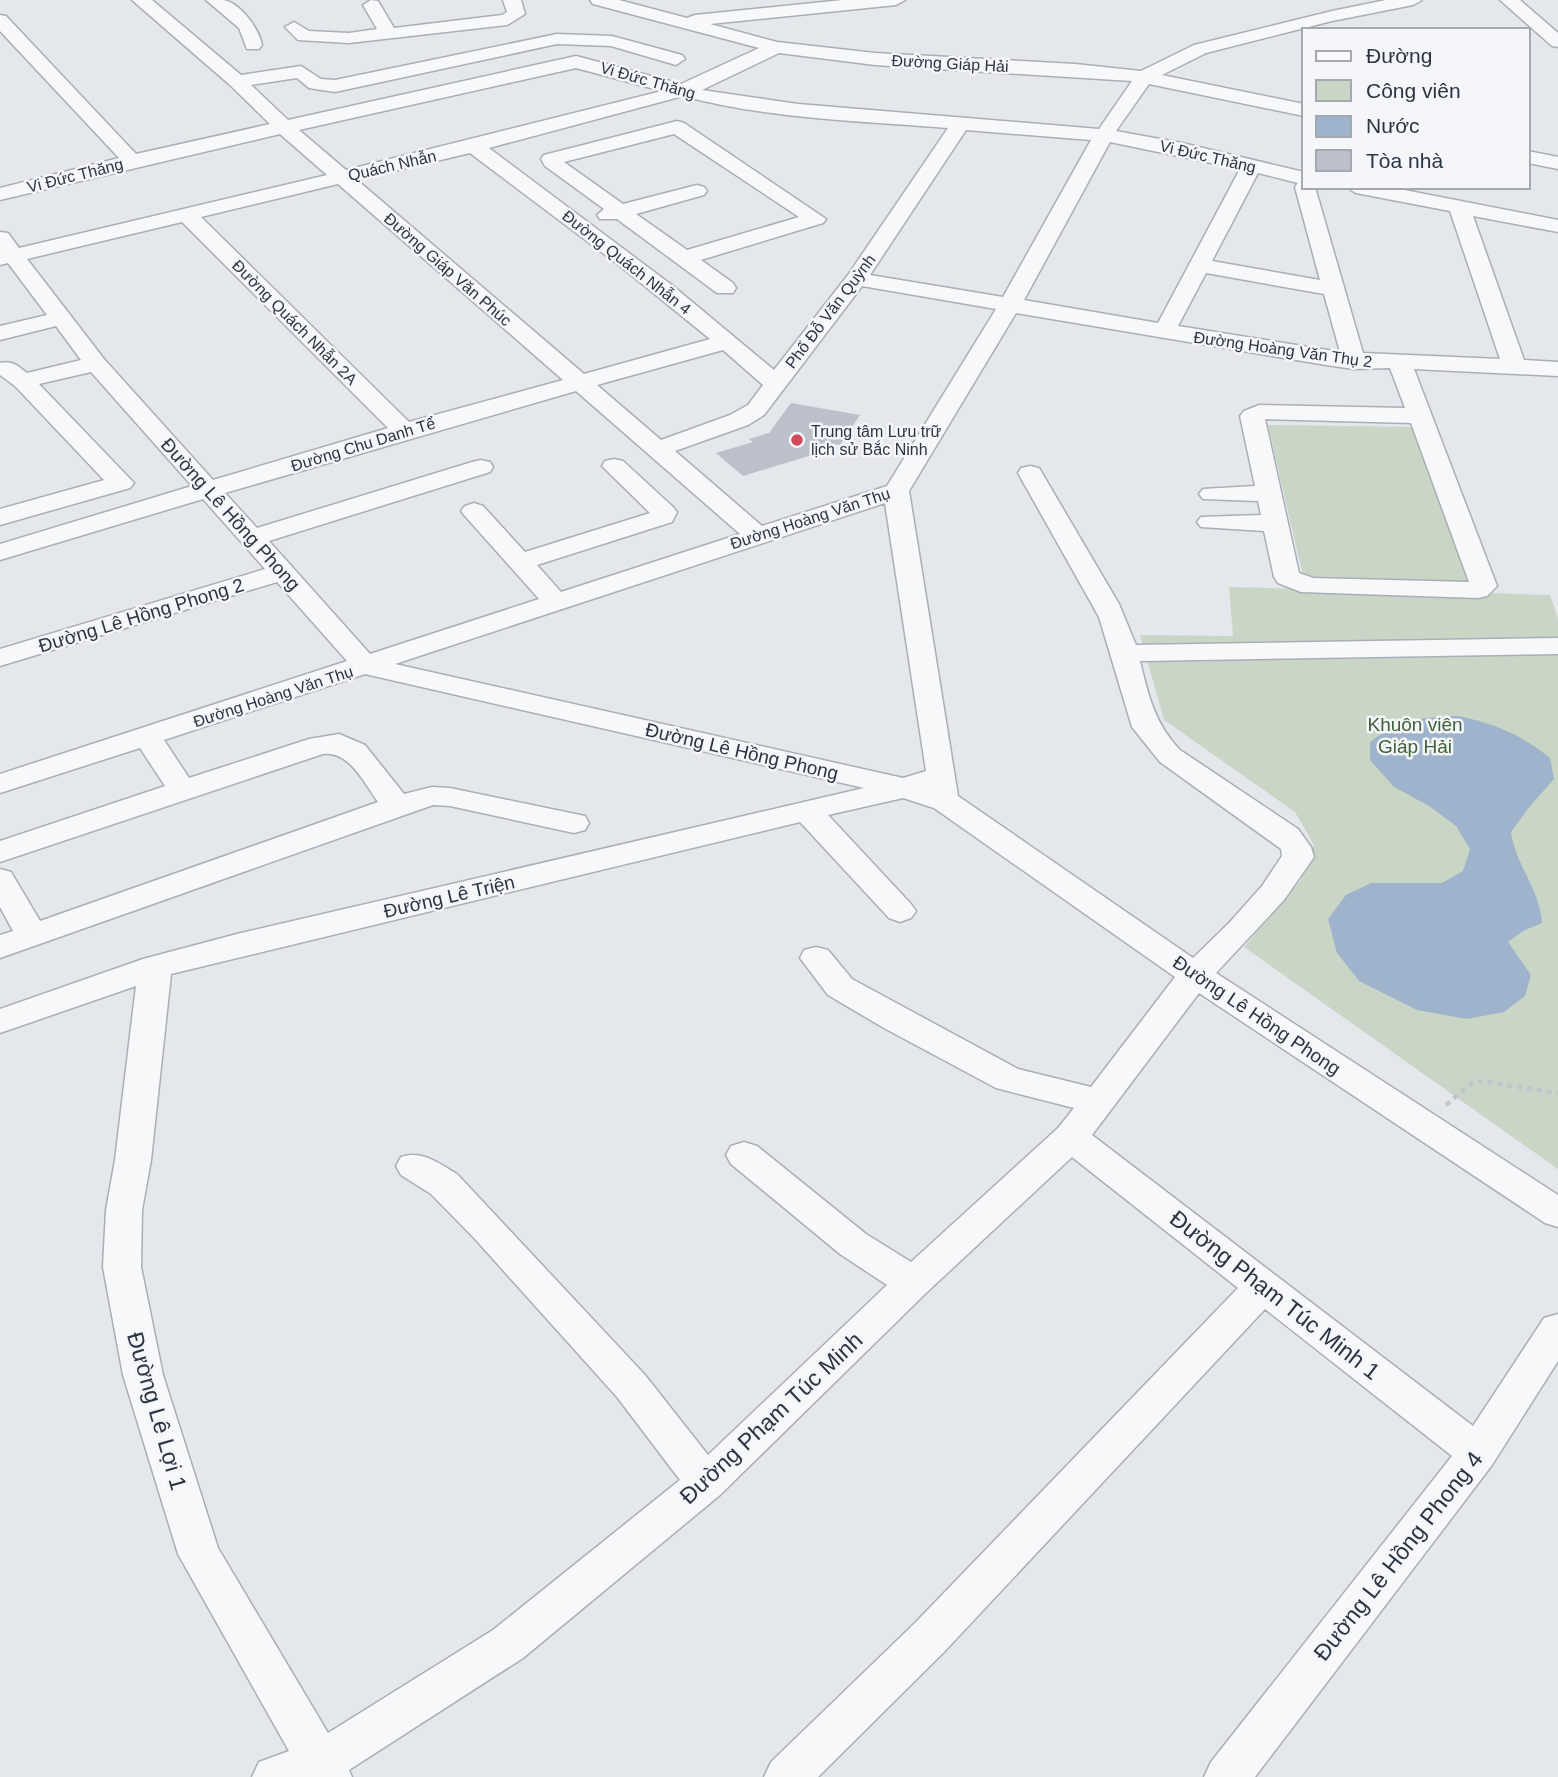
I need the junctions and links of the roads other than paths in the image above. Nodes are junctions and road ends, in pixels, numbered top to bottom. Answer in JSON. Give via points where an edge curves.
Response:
{"nodes":[{"id":1,"x":141,"y":0,"type":"edge"},
{"id":2,"x":215,"y":0,"type":"edge"},
{"id":3,"x":512,"y":0,"type":"edge"},
{"id":4,"x":605,"y":0,"type":"edge"},
{"id":5,"x":896,"y":0,"type":"edge"},
{"id":6,"x":1413,"y":0,"type":"edge"},
{"id":7,"x":1510,"y":0,"type":"edge"},
{"id":8,"x":372,"y":5,"type":"dead end"},
{"id":9,"x":0,"y":20,"type":"edge"},
{"id":10,"x":677,"y":22,"type":"junction"},
{"id":11,"x":294,"y":27,"type":"dead end"},
{"id":12,"x":388,"y":33,"type":"junction"},
{"id":13,"x":1558,"y":42,"type":"edge"},
{"id":14,"x":253,"y":46,"type":"dead end"},
{"id":15,"x":776,"y":47,"type":"junction"},
{"id":16,"x":676,"y":59,"type":"dead end"},
{"id":17,"x":1144,"y":77,"type":"junction"},
{"id":18,"x":237,"y":81,"type":"junction"},
{"id":19,"x":682,"y":91,"type":"junction"},
{"id":20,"x":1302,"y":110,"type":"edge"},
{"id":21,"x":580,"y":118,"type":"junction"},
{"id":22,"x":961,"y":123,"type":"junction"},
{"id":23,"x":284,"y":127,"type":"junction"},
{"id":24,"x":1104,"y":135,"type":"junction"},
{"id":25,"x":694,"y":136,"type":"junction"},
{"id":26,"x":615,"y":142,"type":"junction"},
{"id":27,"x":474,"y":146,"type":"junction"},
{"id":28,"x":1530,"y":157,"type":"edge"},
{"id":29,"x":132,"y":161,"type":"junction"},
{"id":30,"x":1558,"y":163,"type":"edge"},
{"id":31,"x":1252,"y":166,"type":"junction"},
{"id":32,"x":562,"y":169,"type":"junction"},
{"id":33,"x":342,"y":177,"type":"junction"},
{"id":34,"x":1302,"y":181,"type":"edge"},
{"id":35,"x":1306,"y":189,"type":"edge"},
{"id":36,"x":1367,"y":189,"type":"edge"},
{"id":37,"x":697,"y":191,"type":"dead end"},
{"id":38,"x":0,"y":194,"type":"edge"},
{"id":39,"x":1459,"y":206,"type":"junction"},
{"id":40,"x":620,"y":211,"type":"junction"},
{"id":41,"x":186,"y":214,"type":"junction"},
{"id":42,"x":578,"y":223,"type":"junction"},
{"id":43,"x":1558,"y":226,"type":"edge"},
{"id":44,"x":5,"y":251,"type":"edge"},
{"id":45,"x":685,"y":258,"type":"junction"},
{"id":46,"x":1199,"y":265,"type":"junction"},
{"id":47,"x":856,"y":279,"type":"junction"},
{"id":48,"x":725,"y":288,"type":"dead end"},
{"id":49,"x":1335,"y":289,"type":"junction"},
{"id":50,"x":1010,"y":305,"type":"junction"},
{"id":51,"x":61,"y":318,"type":"junction"},
{"id":52,"x":1164,"y":332,"type":"junction"},
{"id":53,"x":0,"y":333,"type":"edge"},
{"id":54,"x":728,"y":341,"type":"junction"},
{"id":55,"x":1354,"y":362,"type":"junction"},
{"id":56,"x":1400,"y":363,"type":"junction"},
{"id":57,"x":96,"y":364,"type":"junction"},
{"id":58,"x":1515,"y":368,"type":"junction"},
{"id":59,"x":1558,"y":369,"type":"edge"},
{"id":60,"x":580,"y":383,"type":"junction"},
{"id":61,"x":775,"y":383,"type":"junction"},
{"id":62,"x":1418,"y":416,"type":"junction"},
{"id":63,"x":404,"y":431,"type":"junction"},
{"id":64,"x":658,"y":449,"type":"junction"},
{"id":65,"x":614,"y":466,"type":"dead end"},
{"id":66,"x":481,"y":467,"type":"dead end"},
{"id":67,"x":1030,"y":472,"type":"dead end"},
{"id":68,"x":209,"y":490,"type":"junction"},
{"id":69,"x":896,"y":491,"type":"junction"},
{"id":70,"x":1268,"y":493,"type":"junction"},
{"id":71,"x":1212,"y":494,"type":"dead end"},
{"id":72,"x":27,"y":510,"type":"junction"},
{"id":73,"x":474,"y":511,"type":"dead end"},
{"id":74,"x":0,"y":517,"type":"edge"},
{"id":75,"x":1210,"y":522,"type":"dead end"},
{"id":76,"x":1275,"y":523,"type":"junction"},
{"id":77,"x":757,"y":535,"type":"junction"},
{"id":78,"x":252,"y":538,"type":"junction"},
{"id":79,"x":46,"y":539,"type":"junction"},
{"id":80,"x":0,"y":552,"type":"edge"},
{"id":81,"x":521,"y":562,"type":"junction"},
{"id":82,"x":282,"y":572,"type":"junction"},
{"id":83,"x":556,"y":602,"type":"junction"},
{"id":84,"x":1558,"y":646,"type":"edge"},
{"id":85,"x":1126,"y":653,"type":"junction"},
{"id":86,"x":0,"y":659,"type":"edge"},
{"id":87,"x":366,"y":666,"type":"junction"},
{"id":88,"x":147,"y":737,"type":"junction"},
{"id":89,"x":0,"y":784,"type":"edge"},
{"id":90,"x":904,"y":788,"type":"junction"},
{"id":91,"x":943,"y":789,"type":"junction"},
{"id":92,"x":183,"y":791,"type":"junction"},
{"id":93,"x":397,"y":806,"type":"junction"},
{"id":94,"x":807,"y":811,"type":"junction"},
{"id":95,"x":574,"y":823,"type":"dead end"},
{"id":96,"x":0,"y":852,"type":"edge"},
{"id":97,"x":0,"y":879,"type":"edge"},
{"id":98,"x":900,"y":911,"type":"dead end"},
{"id":99,"x":32,"y":936,"type":"junction"},
{"id":100,"x":0,"y":947,"type":"edge"},
{"id":101,"x":816,"y":958,"type":"dead end"},
{"id":102,"x":155,"y":967,"type":"junction"},
{"id":103,"x":1195,"y":975,"type":"junction"},
{"id":104,"x":0,"y":1021,"type":"edge"},
{"id":105,"x":1098,"y":1101,"type":"junction"},
{"id":106,"x":1071,"y":1137,"type":"junction"},
{"id":107,"x":744,"y":1155,"type":"dead end"},
{"id":108,"x":414,"y":1166,"type":"dead end"},
{"id":109,"x":1558,"y":1213,"type":"edge"},
{"id":110,"x":912,"y":1283,"type":"junction"},
{"id":111,"x":1263,"y":1286,"type":"junction"},
{"id":112,"x":1558,"y":1329,"type":"edge"},
{"id":113,"x":1478,"y":1453,"type":"junction"},
{"id":114,"x":706,"y":1483,"type":"junction"},
{"id":115,"x":326,"y":1769,"type":"edge"},
{"id":116,"x":275,"y":1777,"type":"edge"},
{"id":117,"x":787,"y":1777,"type":"edge"},
{"id":118,"x":1227,"y":1777,"type":"edge"}],
"edges":[{"from":1,"to":18,"type":"street","name":"Đường Giáp Văn Phúc"},
{"from":2,"to":14,"type":"street","via":[[245,24]]},
{"from":3,"to":12,"type":"street","via":[[516,14],[507,20]]},
{"from":4,"to":10,"type":"street","name":"Đường Giáp Hải"},
{"from":5,"to":10,"type":"street"},
{"from":6,"to":17,"type":"street","name":"Đường Hoàng Văn Thụ","via":[[1200,50]]},
{"from":7,"to":13,"type":"street"},
{"from":8,"to":12,"type":"street"},
{"from":9,"to":29,"type":"street"},
{"from":10,"to":15,"type":"street","name":"Đường Giáp Hải"},
{"from":11,"to":12,"type":"street","via":[[304,36],[321,38]]},
{"from":15,"to":17,"type":"street","name":"Đường Giáp Hải","via":[[1020,73]]},
{"from":15,"to":19,"type":"street","name":"Quách Nhẫn"},
{"from":16,"to":18,"type":"street","via":[[612,41],[557,39],[335,86],[316,84],[301,72]]},
{"from":17,"to":20,"type":"street","name":"Đường Giáp Hải"},
{"from":17,"to":24,"type":"street","name":"Đường Hoàng Văn Thụ"},
{"from":18,"to":23,"type":"street","name":"Đường Giáp Văn Phúc"},
{"from":19,"to":21,"type":"street","name":"Quách Nhẫn"},
{"from":19,"to":22,"type":"street","name":"Vi Đức Thăng","via":[[798,110]]},
{"from":19,"to":23,"type":"street","name":"Vi Đức Thăng","via":[[587,63],[569,62]]},
{"from":21,"to":26,"type":"street"},
{"from":21,"to":27,"type":"street","name":"Quách Nhẫn"},
{"from":22,"to":24,"type":"street","name":"Vi Đức Thăng"},
{"from":22,"to":47,"type":"street","name":"Phố Đỗ Văn Quỳnh"},
{"from":23,"to":29,"type":"street","name":"Vi Đức Thăng"},
{"from":23,"to":33,"type":"street","name":"Đường Giáp Văn Phúc"},
{"from":24,"to":31,"type":"street","name":"Vi Đức Thăng"},
{"from":24,"to":50,"type":"street","name":"Đường Hoàng Văn Thụ"},
{"from":25,"to":26,"type":"street","via":[[677,127]]},
{"from":25,"to":32,"type":"street"},
{"from":25,"to":45,"type":"street","via":[[816,219]]},
{"from":26,"to":32,"type":"street","via":[[551,159]]},
{"from":27,"to":33,"type":"street","name":"Quách Nhẫn"},
{"from":27,"to":42,"type":"street","name":"Đường Quách Nhẫn 4"},
{"from":28,"to":30,"type":"street"},
{"from":29,"to":38,"type":"street","name":"Vi Đức Thăng"},
{"from":31,"to":34,"type":"street","name":"Vi Đức Thăng"},
{"from":31,"to":46,"type":"street"},
{"from":32,"to":40,"type":"street"},
{"from":33,"to":41,"type":"street","name":"Quách Nhẫn"},
{"from":33,"to":60,"type":"street","name":"Đường Giáp Văn Phúc"},
{"from":35,"to":49,"type":"street"},
{"from":36,"to":39,"type":"street"},
{"from":37,"to":40,"type":"street"},
{"from":39,"to":43,"type":"street"},
{"from":39,"to":58,"type":"street"},
{"from":40,"to":42,"type":"street"},
{"from":40,"to":45,"type":"street"},
{"from":41,"to":44,"type":"street","name":"Quách Nhẫn"},
{"from":41,"to":63,"type":"street","name":"Đường Quách Nhẫn 2A"},
{"from":42,"to":54,"type":"street","name":"Đường Quách Nhẫn 4"},
{"from":44,"to":51,"type":"street","name":"Đường Lê Hồng Phong"},
{"from":45,"to":48,"type":"street"},
{"from":46,"to":49,"type":"street","via":[[1272,269]]},
{"from":46,"to":52,"type":"street"},
{"from":47,"to":50,"type":"street","name":"Đường Hoàng Văn Thụ 2"},
{"from":47,"to":61,"type":"street","name":"Phố Đỗ Văn Quỳnh"},
{"from":49,"to":55,"type":"street"},
{"from":50,"to":52,"type":"street","name":"Đường Hoàng Văn Thụ 2"},
{"from":50,"to":69,"type":"street","name":"Đường Hoàng Văn Thụ"},
{"from":51,"to":53,"type":"street"},
{"from":51,"to":57,"type":"street","name":"Đường Lê Hồng Phong"},
{"from":52,"to":55,"type":"street","name":"Đường Hoàng Văn Thụ 2"},
{"from":54,"to":60,"type":"street","name":"Đường Chu Danh Tể"},
{"from":54,"to":61,"type":"street","name":"Đường Quách Nhẫn 4"},
{"from":55,"to":56,"type":"street","name":"Đường Hoàng Văn Thụ 2"},
{"from":56,"to":58,"type":"street","name":"Đường Hoàng Văn Thụ 2"},
{"from":56,"to":62,"type":"street"},
{"from":57,"to":68,"type":"street","name":"Đường Lê Hồng Phong"},
{"from":57,"to":72,"type":"street","via":[[14,374],[121,483]]},
{"from":58,"to":59,"type":"street","name":"Đường Hoàng Văn Thụ 2"},
{"from":60,"to":63,"type":"street","name":"Đường Chu Danh Tể"},
{"from":60,"to":64,"type":"street","name":"Đường Giáp Văn Phúc"},
{"from":61,"to":64,"type":"street","name":"Phố Đỗ Văn Quỳnh","via":[[750,415]]},
{"from":62,"to":70,"type":"street","via":[[1259,412],[1252,416],[1252,423]]},
{"from":62,"to":76,"type":"street","via":[[1484,586],[1478,590],[1301,584],[1287,577]]},
{"from":63,"to":68,"type":"street","name":"Đường Chu Danh Tể"},
{"from":64,"to":77,"type":"street","name":"Đường Giáp Văn Phúc"},
{"from":65,"to":81,"type":"street","via":[[664,512],[663,517]]},
{"from":66,"to":78,"type":"street"},
{"from":67,"to":85,"type":"street","via":[[1115,621]]},
{"from":68,"to":78,"type":"street","name":"Đường Lê Hồng Phong"},
{"from":68,"to":79,"type":"street","name":"Đường Chu Danh Tể"},
{"from":69,"to":77,"type":"street","name":"Đường Hoàng Văn Thụ"},
{"from":69,"to":91,"type":"street"},
{"from":70,"to":71,"type":"street"},
{"from":70,"to":76,"type":"street"},
{"from":72,"to":74,"type":"street"},
{"from":72,"to":79,"type":"street"},
{"from":73,"to":81,"type":"street"},
{"from":75,"to":76,"type":"street"},
{"from":77,"to":83,"type":"street","name":"Đường Hoàng Văn Thụ"},
{"from":78,"to":82,"type":"street","name":"Đường Lê Hồng Phong"},
{"from":79,"to":80,"type":"street","name":"Đường Chu Danh Tể"},
{"from":81,"to":83,"type":"street"},
{"from":82,"to":86,"type":"street","name":"Đường Lê Hồng Phong 2"},
{"from":82,"to":87,"type":"street","name":"Đường Lê Hồng Phong"},
{"from":83,"to":87,"type":"street","name":"Đường Hoàng Văn Thụ"},
{"from":84,"to":85,"type":"street"},
{"from":85,"to":103,"type":"street","name":"Đường Phạm Túc Minh","via":[[1138,712],[1156,744],[1287,836],[1296,847],[1298,857],[1292,869]]},
{"from":87,"to":88,"type":"street","name":"Đường Hoàng Văn Thụ"},
{"from":87,"to":90,"type":"street","name":"Đường Lê Hồng Phong"},
{"from":88,"to":89,"type":"street","name":"Đường Hoàng Văn Thụ"},
{"from":88,"to":92,"type":"street"},
{"from":90,"to":91,"type":"street","name":"Đường Lê Hồng Phong"},
{"from":90,"to":94,"type":"street","name":"Đường Lê Triện"},
{"from":91,"to":103,"type":"street","name":"Đường Lê Hồng Phong"},
{"from":92,"to":93,"type":"street","via":[[319,745],[339,743],[355,751]]},
{"from":92,"to":96,"type":"street"},
{"from":93,"to":95,"type":"street","via":[[432,796],[450,797]]},
{"from":93,"to":99,"type":"street"},
{"from":94,"to":98,"type":"street"},
{"from":94,"to":102,"type":"street","name":"Đường Lê Triện"},
{"from":97,"to":99,"type":"street"},
{"from":99,"to":100,"type":"street"},
{"from":101,"to":105,"type":"street","via":[[840,987],[1008,1079]]},
{"from":102,"to":104,"type":"street","name":"Đường Lê Triện"},
{"from":102,"to":115,"type":"street","name":"Đường Lê Lợi 1","via":[[124,1210],[122,1267],[143,1375],[199,1554]]},
{"from":103,"to":105,"type":"street","name":"Đường Phạm Túc Minh"},
{"from":103,"to":109,"type":"street","name":"Đường Lê Hồng Phong"},
{"from":105,"to":106,"type":"street","name":"Đường Phạm Túc Minh"},
{"from":106,"to":110,"type":"street","name":"Đường Phạm Túc Minh"},
{"from":106,"to":111,"type":"street","name":"Đường Phạm Túc Minh 1"},
{"from":107,"to":110,"type":"street","via":[[853,1244]]},
{"from":108,"to":114,"type":"street","via":[[444,1184],[488,1229],[631,1386]]},
{"from":110,"to":114,"type":"street","name":"Đường Phạm Túc Minh"},
{"from":111,"to":113,"type":"street","name":"Đường Phạm Túc Minh 1"},
{"from":111,"to":117,"type":"street","via":[[929,1638]]},
{"from":112,"to":113,"type":"street","name":"Đường Lê Hồng Phong 4"},
{"from":113,"to":118,"type":"street","name":"Đường Lê Hồng Phong 4"},
{"from":114,"to":115,"type":"street","name":"Đường Phạm Túc Minh","via":[[508,1644]]},
{"from":115,"to":116,"type":"street","name":"Đường Phạm Túc Minh"}]}
